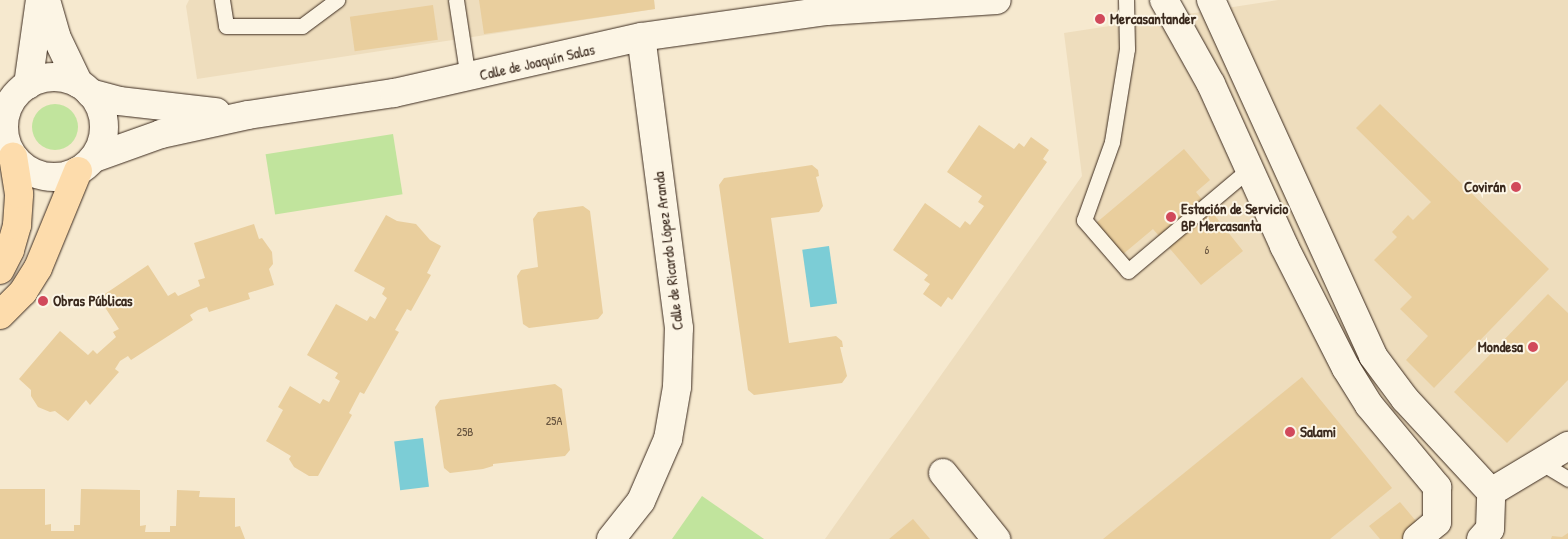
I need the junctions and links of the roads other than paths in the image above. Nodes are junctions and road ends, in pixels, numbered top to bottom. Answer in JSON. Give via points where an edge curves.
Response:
{"nodes":[{"id":1,"x":40,"y":0,"type":"edge"},
{"id":2,"x":46,"y":0,"type":"edge"},
{"id":3,"x":222,"y":0,"type":"edge"},
{"id":4,"x":337,"y":0,"type":"edge"},
{"id":5,"x":456,"y":0,"type":"edge"},
{"id":6,"x":997,"y":0,"type":"edge"},
{"id":7,"x":1126,"y":0,"type":"edge"},
{"id":8,"x":1164,"y":0,"type":"edge"},
{"id":9,"x":1211,"y":0,"type":"edge"},
{"id":10,"x":874,"y":3,"type":"edge"},
{"id":11,"x":827,"y":6,"type":"edge"},
{"id":12,"x":641,"y":37,"type":"junction"},
{"id":13,"x":468,"y":78,"type":"junction"},
{"id":14,"x":17,"y":86,"type":"edge"},
{"id":15,"x":85,"y":88,"type":"junction"},
{"id":16,"x":248,"y":115,"type":"junction"},
{"id":17,"x":2,"y":128,"type":"edge"},
{"id":18,"x":13,"y":156,"type":"junction"},
{"id":19,"x":86,"y":164,"type":"junction"},
{"id":20,"x":1249,"y":169,"type":"junction"},
{"id":21,"x":0,"y":270,"type":"edge"},
{"id":22,"x":0,"y":315,"type":"edge"},
{"id":23,"x":1568,"y":446,"type":"edge"},
{"id":24,"x":1540,"y":462,"type":"junction"},
{"id":25,"x":943,"y":473,"type":"dead end"},
{"id":26,"x":1568,"y":479,"type":"edge"},
{"id":27,"x":1491,"y":492,"type":"junction"},
{"id":28,"x":611,"y":539,"type":"edge"},
{"id":29,"x":996,"y":539,"type":"edge"},
{"id":30,"x":1416,"y":539,"type":"edge"},
{"id":31,"x":1481,"y":539,"type":"edge"}],
"edges":[{"from":1,"to":14,"type":"street"},
{"from":2,"to":15,"type":"street","via":[[56,36]]},
{"from":3,"to":4,"type":"lane","via":[[226,26],[302,26]]},
{"from":5,"to":13,"type":"lane"},
{"from":6,"to":10,"type":"street","name":"Calle de Joaquín Salas"},
{"from":7,"to":20,"type":"lane","via":[[1128,49],[1112,142],[1084,220],[1128,271]]},
{"from":8,"to":20,"type":"street","via":[[1211,84]]},
{"from":9,"to":27,"type":"street","via":[[1373,356],[1405,399]]},
{"from":10,"to":11,"type":"street","name":"Calle de Joaquín Salas"},
{"from":11,"to":12,"type":"street","name":"Calle de Joaquín Salas"},
{"from":12,"to":13,"type":"street","name":"Calle de Joaquín Salas"},
{"from":12,"to":28,"type":"street","name":"Calle de Ricardo López Aranda","via":[[679,328],[677,387],[668,439],[641,501]]},
{"from":13,"to":16,"type":"street","name":"Calle de Joaquín Salas"},
{"from":14,"to":15,"type":"street","via":[[53,77]]},
{"from":14,"to":17,"type":"street"},
{"from":15,"to":16,"type":"street","name":"Calle de Joaquín Salas","via":[[119,102]]},
{"from":15,"to":19,"type":"street","via":[[99,104],[104,132]]},
{"from":16,"to":19,"type":"street","name":"Calle de Joaquín Salas","via":[[160,134]]},
{"from":17,"to":18,"type":"street"},
{"from":18,"to":19,"type":"street","via":[[35,174],[50,177]]},
{"from":18,"to":21,"type":"highway","via":[[19,194],[16,225],[10,250]]},
{"from":19,"to":22,"type":"highway","via":[[38,268],[23,292]]},
{"from":20,"to":30,"type":"street","via":[[1346,368],[1369,405],[1437,487],[1436,522]]},
{"from":23,"to":24,"type":"street"},
{"from":24,"to":26,"type":"lane"},
{"from":24,"to":27,"type":"street"},
{"from":25,"to":29,"type":"street"},
{"from":27,"to":31,"type":"street","via":[[1490,528]]}]}
